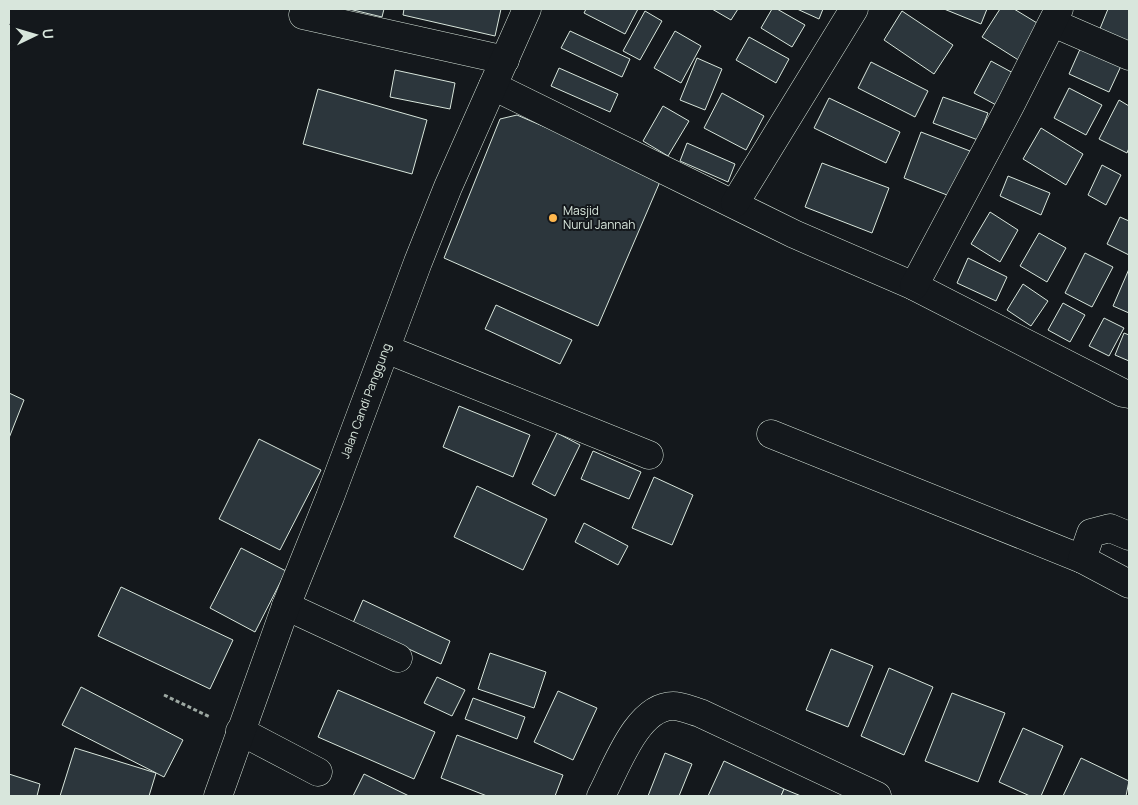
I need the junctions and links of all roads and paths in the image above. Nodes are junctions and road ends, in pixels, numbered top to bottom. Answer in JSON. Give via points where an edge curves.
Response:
{"nodes":[{"id":1,"x":527,"y":9,"type":"edge"},
{"id":2,"x":854,"y":9,"type":"edge"},
{"id":3,"x":303,"y":16,"type":"dead end"},
{"id":4,"x":1056,"y":16,"type":"edge"},
{"id":5,"x":1129,"y":56,"type":"edge"},
{"id":6,"x":505,"y":60,"type":"junction"},
{"id":7,"x":493,"y":86,"type":"junction"},
{"id":8,"x":735,"y":203,"type":"junction"},
{"id":9,"x":914,"y":286,"type":"junction"},
{"id":10,"x":386,"y":349,"type":"junction"},
{"id":11,"x":1129,"y":394,"type":"edge"},
{"id":12,"x":771,"y":434,"type":"dead end"},
{"id":13,"x":650,"y":455,"type":"dead end"},
{"id":14,"x":1129,"y":536,"type":"edge"},
{"id":15,"x":1082,"y":559,"type":"junction"},
{"id":16,"x":1129,"y":584,"type":"edge"},
{"id":17,"x":286,"y":606,"type":"junction"},
{"id":18,"x":398,"y":658,"type":"dead end"},
{"id":19,"x":164,"y":695,"type":"dead end"},
{"id":20,"x":240,"y":731,"type":"junction"},
{"id":21,"x":318,"y":772,"type":"dead end"},
{"id":22,"x":218,"y":796,"type":"edge"},
{"id":23,"x":601,"y":796,"type":"edge"},
{"id":24,"x":877,"y":796,"type":"edge"}],
"edges":[{"from":1,"to":6,"type":"street","name":"Jalan Candi Panggung"},
{"from":2,"to":8,"type":"street"},
{"from":3,"to":6,"type":"street"},
{"from":4,"to":5,"type":"street"},
{"from":4,"to":9,"type":"street"},
{"from":6,"to":7,"type":"street","name":"Jalan Candi Panggung"},
{"from":7,"to":8,"type":"street"},
{"from":7,"to":10,"type":"street","name":"Jalan Candi Panggung","via":[[448,187]]},
{"from":8,"to":9,"type":"street","via":[[794,234]]},
{"from":9,"to":11,"type":"street"},
{"from":10,"to":13,"type":"street"},
{"from":10,"to":17,"type":"street","name":"Jalan Candi Panggung"},
{"from":12,"to":15,"type":"street"},
{"from":14,"to":15,"type":"street","via":[[1110,528],[1091,533]]},
{"from":15,"to":16,"type":"street"},
{"from":17,"to":18,"type":"street"},
{"from":17,"to":20,"type":"street","name":"Jalan Candi Panggung"},
{"from":19,"to":20,"type":"path"},
{"from":20,"to":21,"type":"street"},
{"from":20,"to":22,"type":"street","name":"Jalan Candi Panggung"},
{"from":23,"to":24,"type":"street","via":[[637,727],[653,711],[673,706],[700,713]]}]}
